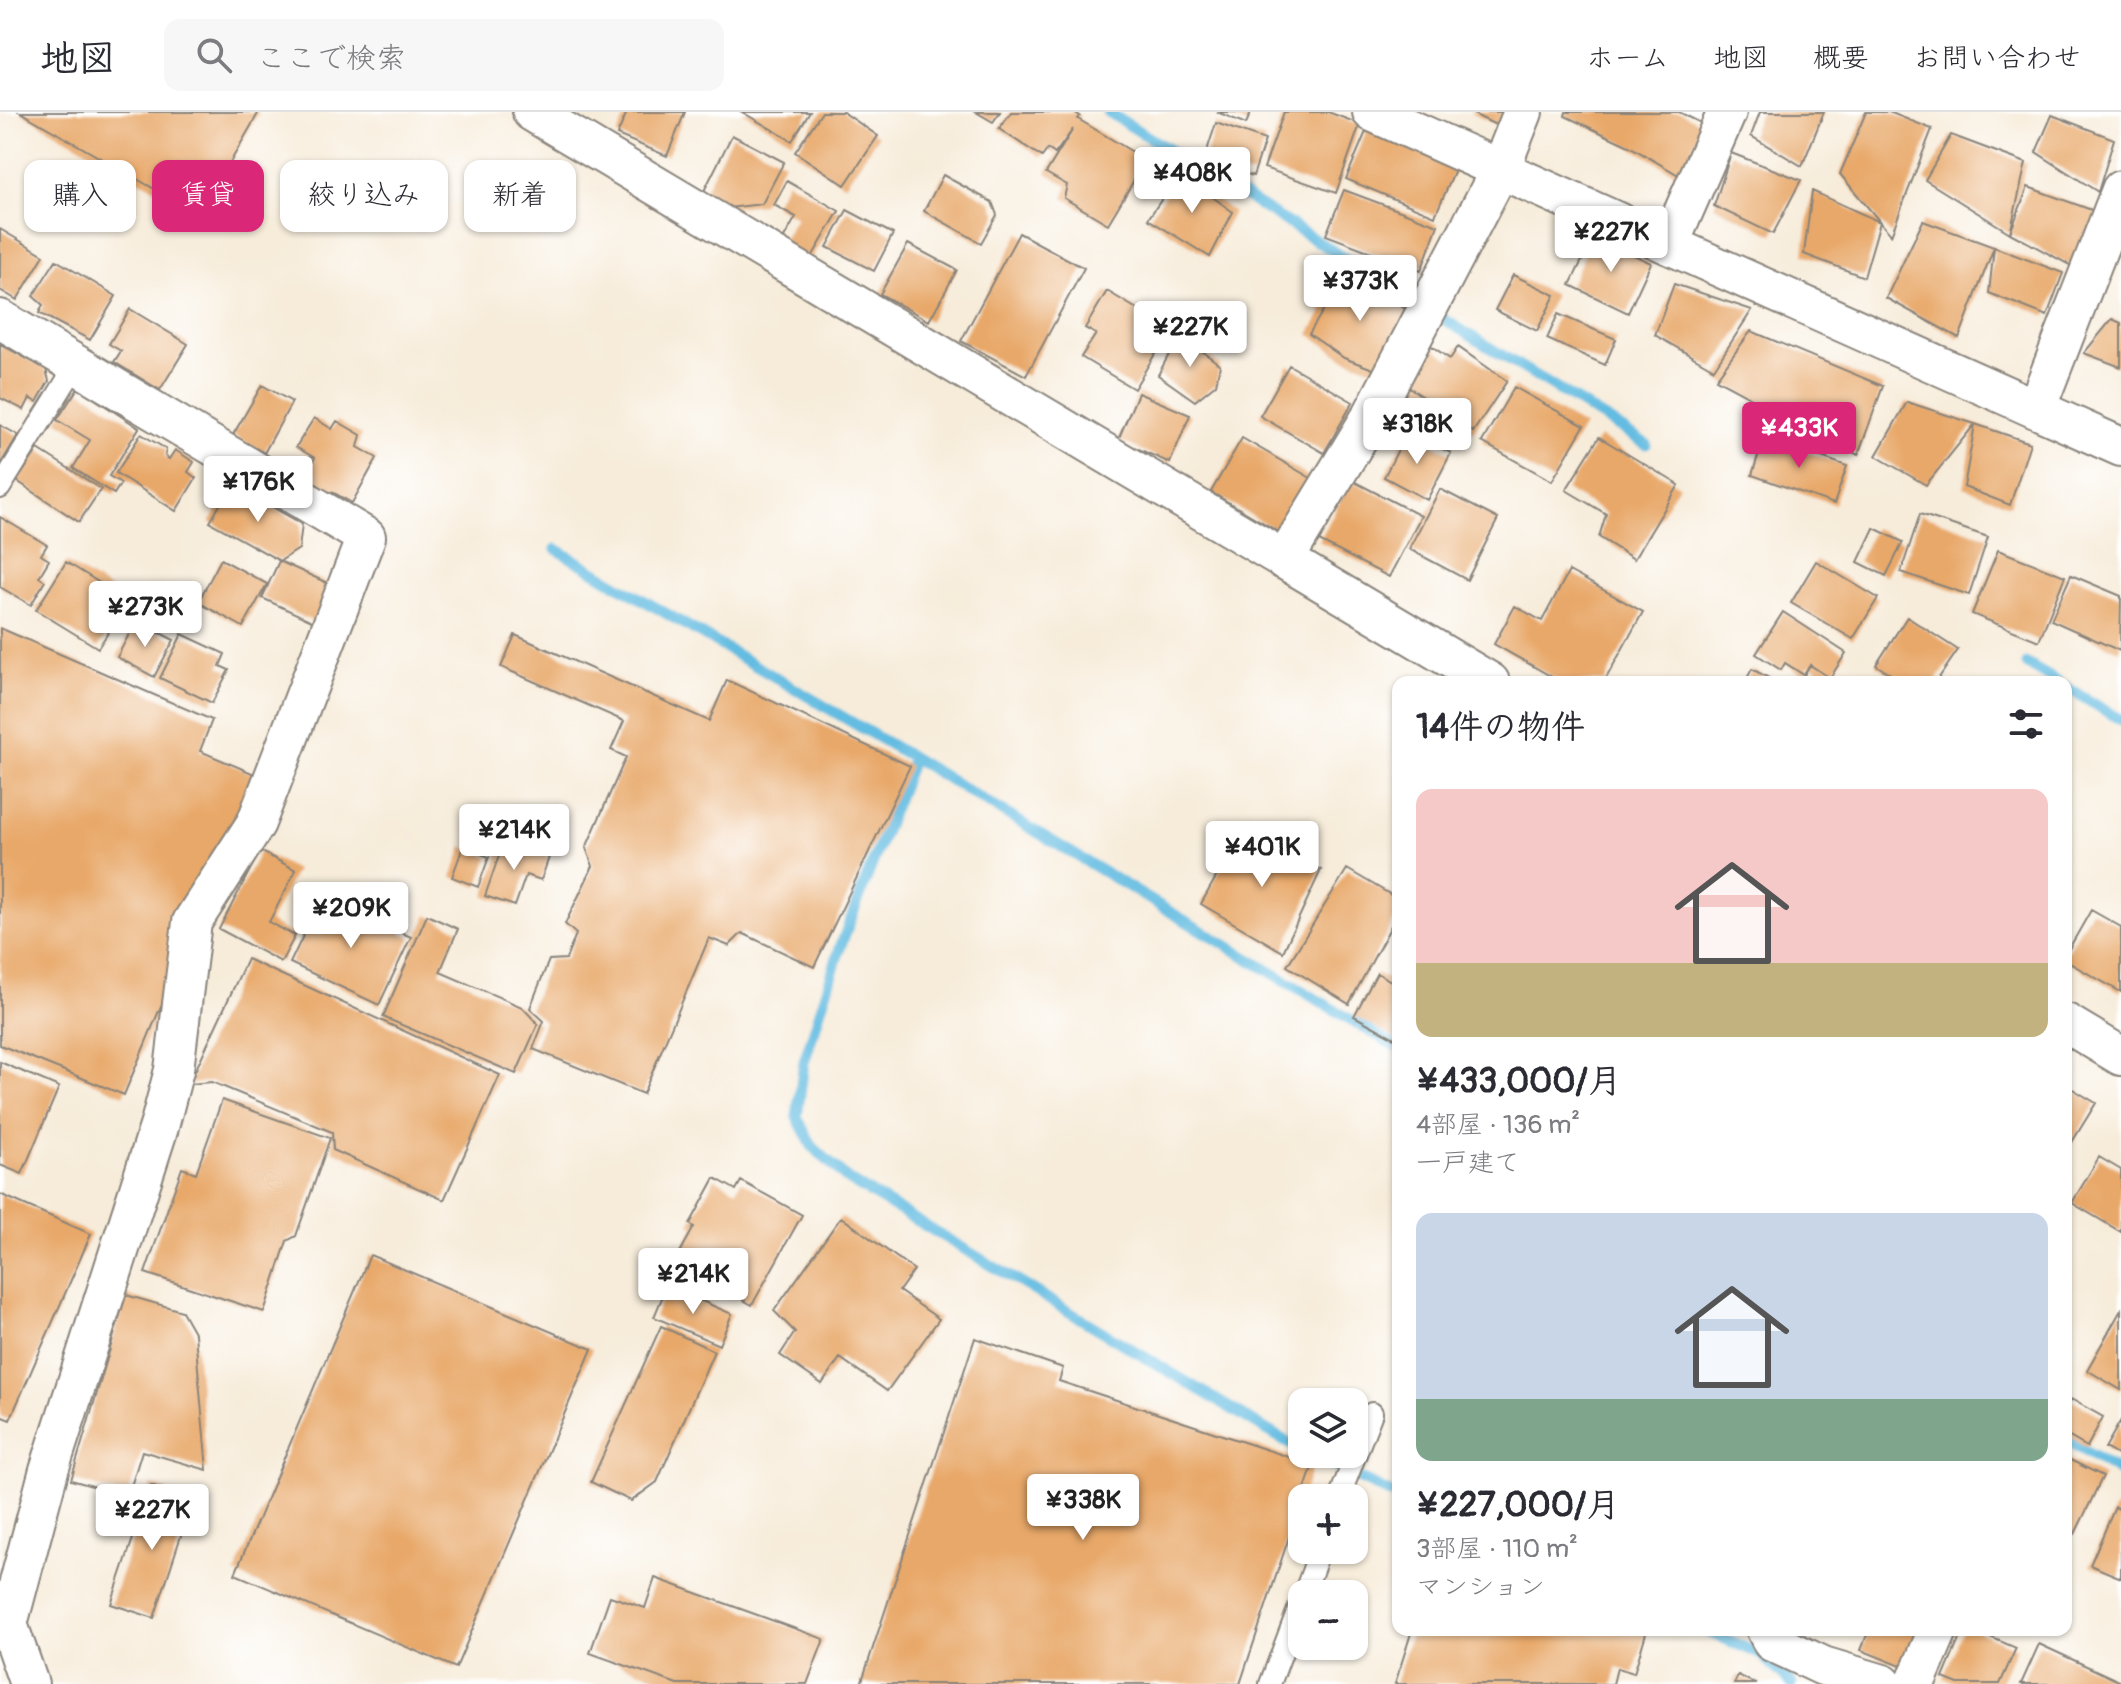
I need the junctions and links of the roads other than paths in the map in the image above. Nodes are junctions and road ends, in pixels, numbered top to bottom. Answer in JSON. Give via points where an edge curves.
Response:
{"nodes":[{"id":1,"x":532,"y":112,"type":"edge"},
{"id":2,"x":1372,"y":112,"type":"edge"},
{"id":3,"x":1523,"y":112,"type":"edge"},
{"id":4,"x":1727,"y":112,"type":"edge"},
{"id":5,"x":1500,"y":170,"type":"junction"},
{"id":6,"x":2121,"y":190,"type":"edge"},
{"id":7,"x":1669,"y":245,"type":"junction"},
{"id":8,"x":0,"y":319,"type":"edge"},
{"id":9,"x":76,"y":365,"type":"junction"},
{"id":10,"x":2036,"y":409,"type":"junction"},
{"id":11,"x":2121,"y":447,"type":"edge"},
{"id":12,"x":0,"y":488,"type":"edge"},
{"id":13,"x":1284,"y":560,"type":"junction"},
{"id":14,"x":1480,"y":676,"type":"edge"},
{"id":15,"x":2072,"y":1027,"type":"edge"},
{"id":16,"x":2121,"y":1056,"type":"edge"},
{"id":17,"x":1372,"y":1413,"type":"dead end"},
{"id":18,"x":1344,"y":1484,"type":"edge"},
{"id":19,"x":4,"y":1622,"type":"edge"},
{"id":20,"x":1288,"y":1636,"type":"edge"},
{"id":21,"x":1769,"y":1636,"type":"edge"},
{"id":22,"x":1935,"y":1636,"type":"edge"},
{"id":23,"x":1820,"y":1675,"type":"edge"},
{"id":24,"x":29,"y":1684,"type":"edge"},
{"id":25,"x":1270,"y":1684,"type":"edge"},
{"id":26,"x":1883,"y":1684,"type":"edge"},
{"id":27,"x":1915,"y":1684,"type":"edge"}],
"edges":[{"from":1,"to":13,"type":"street"},
{"from":2,"to":5,"type":"street"},
{"from":3,"to":5,"type":"street"},
{"from":4,"to":7,"type":"street"},
{"from":5,"to":7,"type":"street"},
{"from":5,"to":13,"type":"street","via":[[1372,415]]},
{"from":6,"to":10,"type":"street"},
{"from":7,"to":10,"type":"street"},
{"from":8,"to":9,"type":"street"},
{"from":9,"to":12,"type":"lane"},
{"from":9,"to":19,"type":"street","via":[[366,537],[256,823],[192,922],[174,1070],[159,1127]]},
{"from":10,"to":11,"type":"street"},
{"from":13,"to":14,"type":"street"},
{"from":15,"to":16,"type":"street"},
{"from":17,"to":18,"type":"lane"},
{"from":19,"to":24,"type":"street"},
{"from":20,"to":25,"type":"lane"},
{"from":21,"to":23,"type":"street"},
{"from":22,"to":27,"type":"street"},
{"from":23,"to":26,"type":"street"}]}
